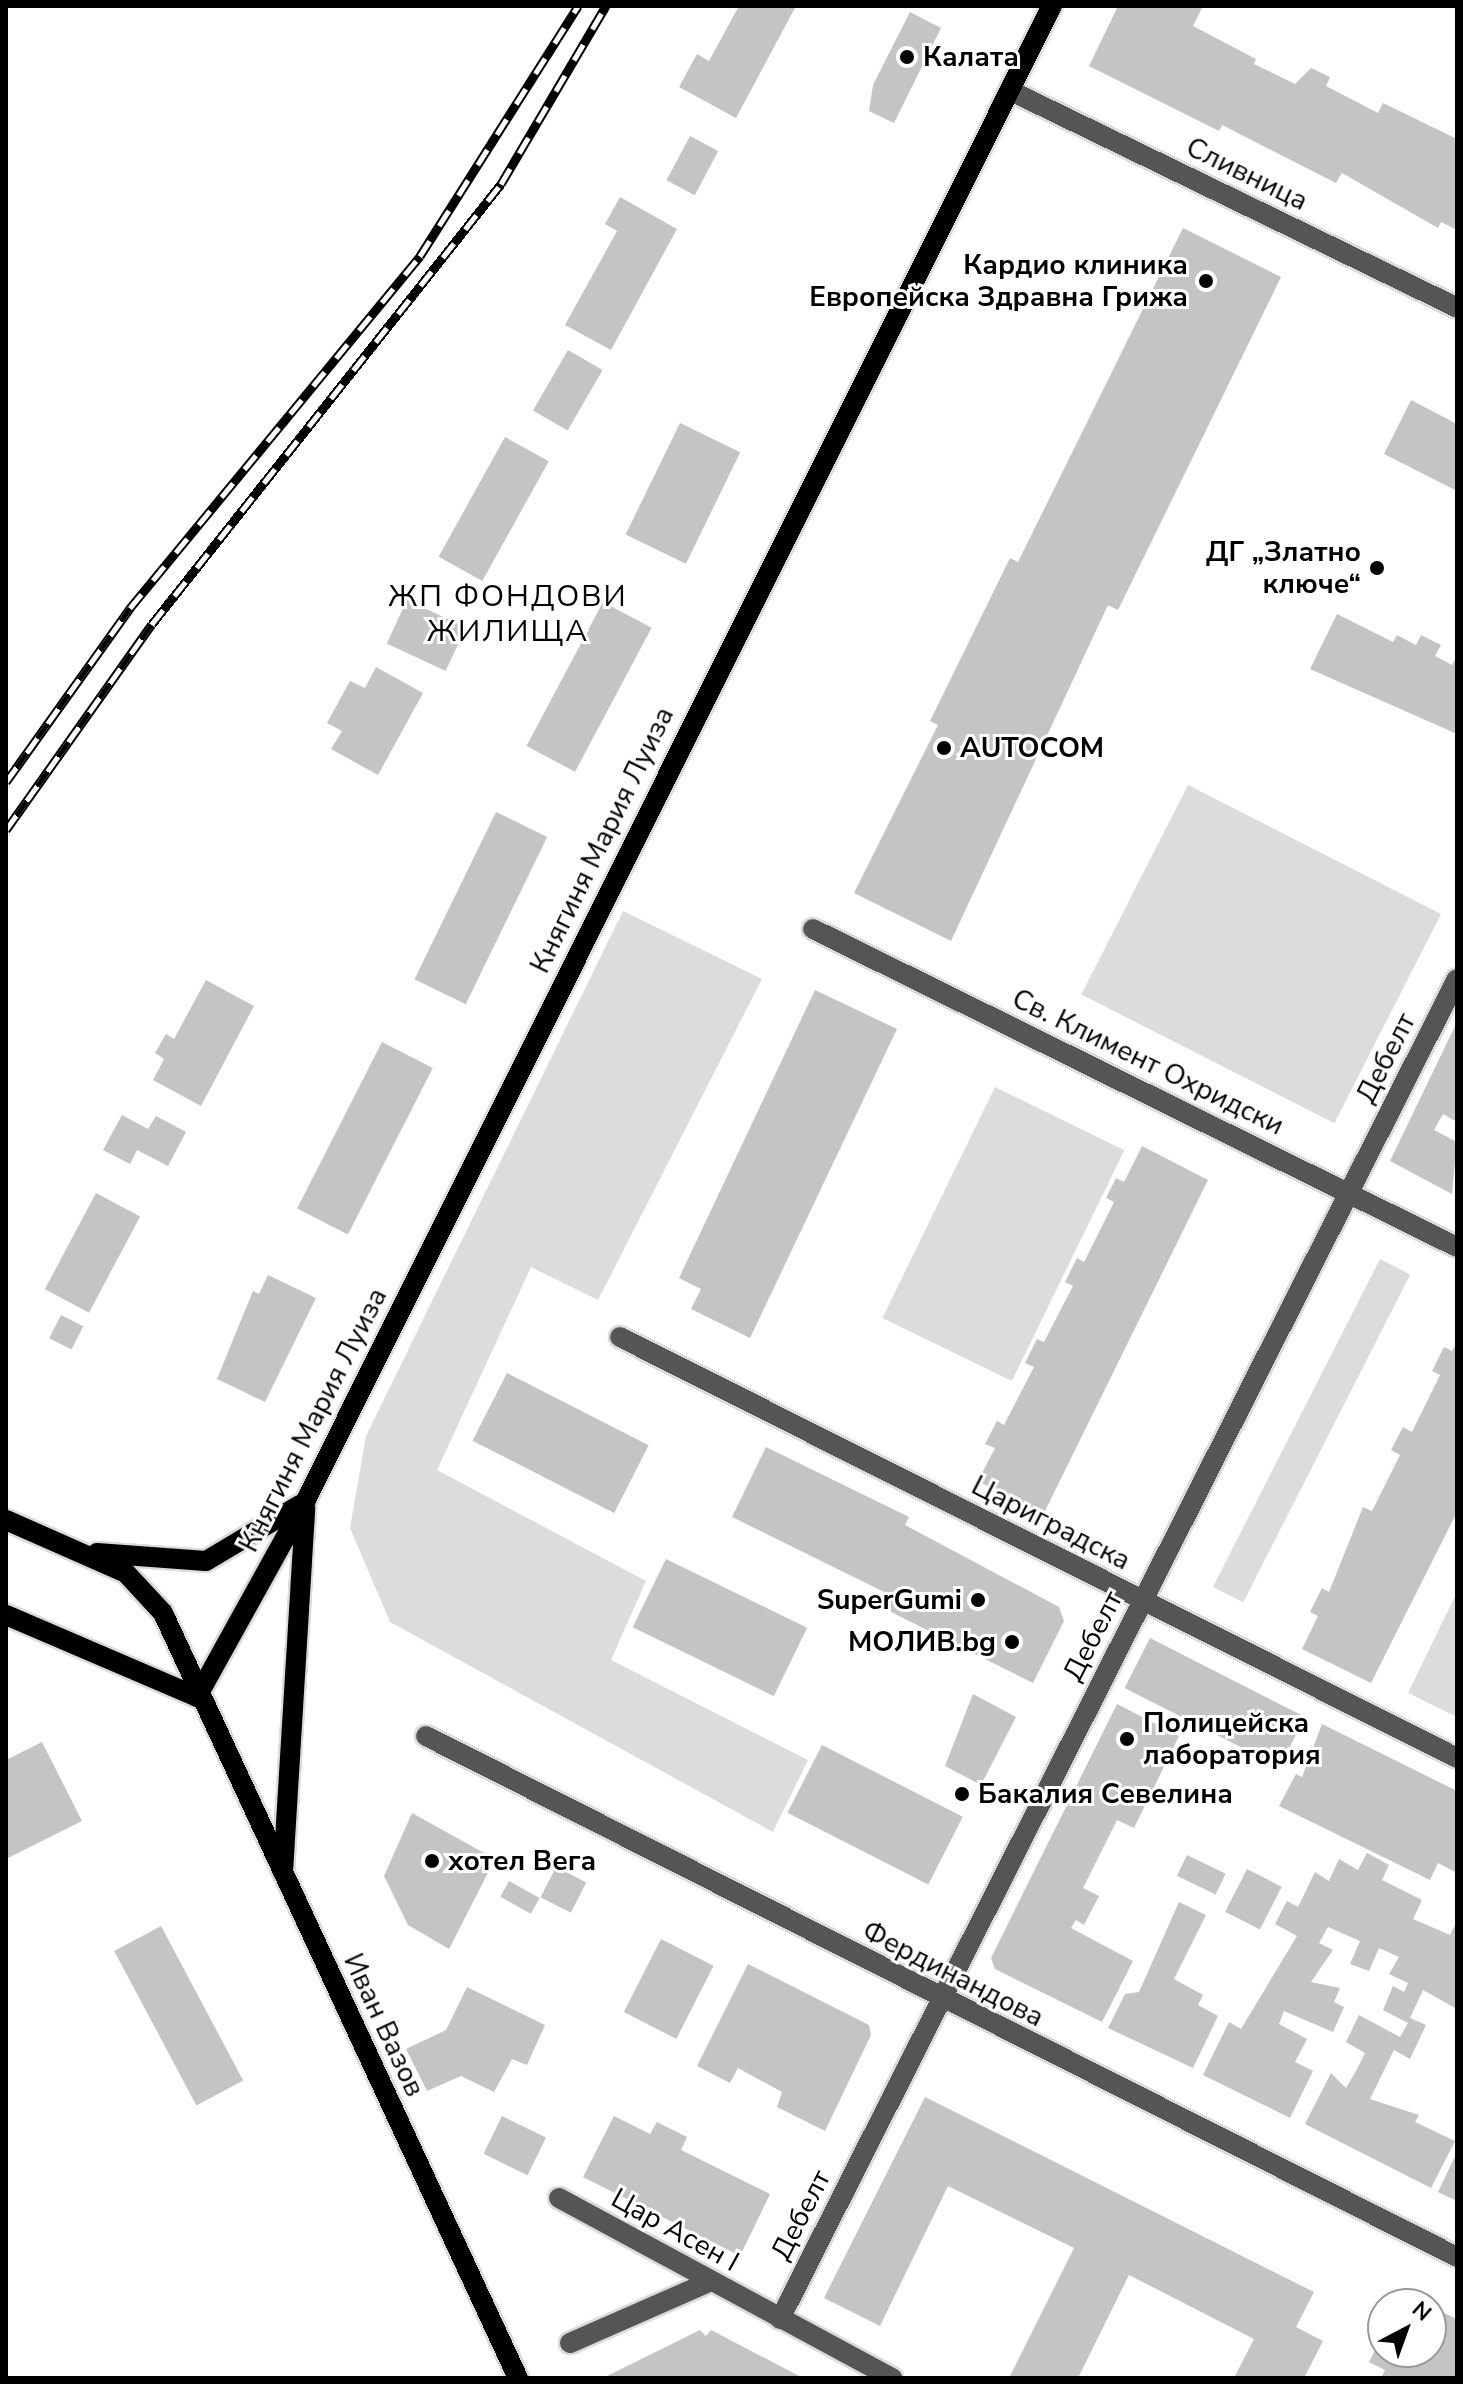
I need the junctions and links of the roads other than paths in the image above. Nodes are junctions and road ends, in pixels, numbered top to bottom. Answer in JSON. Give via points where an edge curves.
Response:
{"nodes":[{"id":1,"x":1052,"y":6,"type":"edge"},
{"id":2,"x":1011,"y":91,"type":"junction"},
{"id":3,"x":1457,"y":308,"type":"edge"},
{"id":4,"x":813,"y":929,"type":"dead end"},
{"id":5,"x":1457,"y":979,"type":"edge"},
{"id":6,"x":1349,"y":1193,"type":"junction"},
{"id":7,"x":1457,"y":1247,"type":"edge"},
{"id":8,"x":620,"y":1337,"type":"dead end"},
{"id":9,"x":306,"y":1500,"type":"junction"},
{"id":10,"x":6,"y":1520,"type":"edge"},
{"id":11,"x":70,"y":1548,"type":"junction"},
{"id":12,"x":1143,"y":1600,"type":"junction"},
{"id":13,"x":6,"y":1615,"type":"edge"},
{"id":14,"x":197,"y":1697,"type":"junction"},
{"id":15,"x":426,"y":1736,"type":"dead end"},
{"id":16,"x":1457,"y":1758,"type":"edge"},
{"id":17,"x":283,"y":1877,"type":"junction"},
{"id":18,"x":941,"y":2001,"type":"junction"},
{"id":19,"x":559,"y":2198,"type":"dead end"},
{"id":20,"x":1457,"y":2257,"type":"edge"},
{"id":21,"x":711,"y":2281,"type":"junction"},
{"id":22,"x":780,"y":2319,"type":"junction"},
{"id":23,"x":570,"y":2343,"type":"dead end"},
{"id":24,"x":518,"y":2378,"type":"edge"},
{"id":25,"x":892,"y":2378,"type":"edge"}],
"edges":[{"from":1,"to":2,"type":"main road","name":"Княгиня Мария Луиза"},
{"from":2,"to":3,"type":"street","name":"Сливница"},
{"from":2,"to":9,"type":"main road","name":"Княгиня Мария Луиза"},
{"from":4,"to":6,"type":"street","name":"Св. Климент Охридски"},
{"from":5,"to":6,"type":"street","name":"Дебелт"},
{"from":6,"to":7,"type":"street","name":"Св. Климент Охридски"},
{"from":6,"to":12,"type":"street","name":"Дебелт"},
{"from":8,"to":12,"type":"street","name":"Цариградска"},
{"from":9,"to":11,"type":"main road","via":[[206,1561],[165,1563]]},
{"from":9,"to":14,"type":"main road","name":"Княгиня Мария Луиза"},
{"from":9,"to":17,"type":"main road"},
{"from":10,"to":11,"type":"main road"},
{"from":11,"to":14,"type":"main road","name":"Иван Вазов","via":[[126,1573],[152,1599]]},
{"from":12,"to":16,"type":"street","name":"Цариградска"},
{"from":12,"to":18,"type":"street","name":"Дебелт"},
{"from":13,"to":14,"type":"main road"},
{"from":14,"to":17,"type":"main road","name":"Иван Вазов"},
{"from":15,"to":18,"type":"street","name":"Фердинандова"},
{"from":17,"to":24,"type":"main road","name":"Иван Вазов"},
{"from":18,"to":20,"type":"street","name":"Фердинандова"},
{"from":18,"to":22,"type":"street","name":"Дебелт"},
{"from":19,"to":21,"type":"street","name":"Цар Асен I"},
{"from":21,"to":22,"type":"street","name":"Цар Асен I"},
{"from":21,"to":23,"type":"street"},
{"from":22,"to":25,"type":"street","name":"Цар Асен I"}]}
